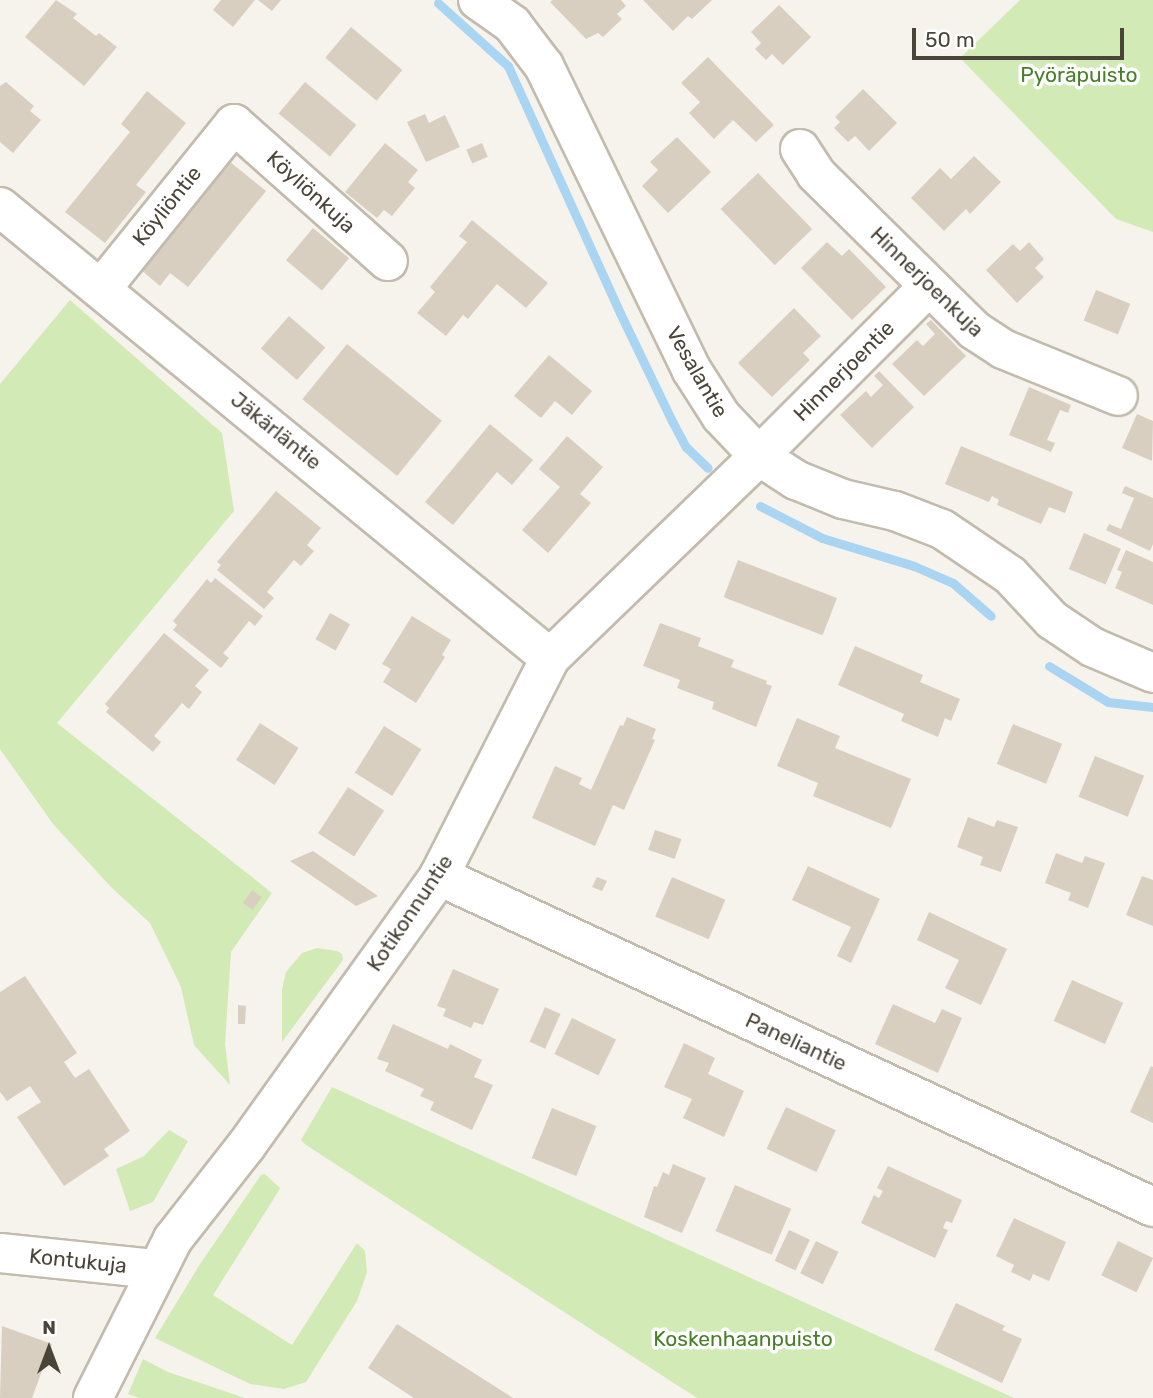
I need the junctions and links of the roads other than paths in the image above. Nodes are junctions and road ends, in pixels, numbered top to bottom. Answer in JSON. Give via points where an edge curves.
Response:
{"nodes":[{"id":1,"x":478,"y":0,"type":"edge"},
{"id":2,"x":234,"y":124,"type":"joint"},
{"id":3,"x":800,"y":149,"type":"dead end"},
{"id":4,"x":0,"y":206,"type":"edge"},
{"id":5,"x":388,"y":261,"type":"dead end"},
{"id":6,"x":929,"y":286,"type":"junction"},
{"id":7,"x":101,"y":289,"type":"junction"},
{"id":8,"x":1118,"y":396,"type":"dead end"},
{"id":9,"x":759,"y":456,"type":"junction"},
{"id":10,"x":550,"y":658,"type":"junction"},
{"id":11,"x":1153,"y":673,"type":"edge"},
{"id":12,"x":439,"y":876,"type":"junction"},
{"id":13,"x":1153,"y":1207,"type":"edge"},
{"id":14,"x":0,"y":1252,"type":"edge"},
{"id":15,"x":156,"y":1269,"type":"junction"},
{"id":16,"x":93,"y":1398,"type":"edge"}],
"edges":[{"from":1,"to":9,"type":"street","name":"Vesalantie","via":[[512,24],[544,66],[691,369],[721,416]]},
{"from":2,"to":5,"type":"street","name":"Köyliönkuja"},
{"from":2,"to":7,"type":"street","name":"Köyliöntie"},
{"from":3,"to":6,"type":"street","name":"Hinnerjoenkuja","via":[[816,174]]},
{"from":4,"to":7,"type":"street","name":"Jäkärläntie"},
{"from":6,"to":8,"type":"street","name":"Hinnerjoenkuja","via":[[987,340]]},
{"from":6,"to":9,"type":"street","name":"Hinnerjoentie"},
{"from":7,"to":10,"type":"street","name":"Jäkärläntie"},
{"from":9,"to":10,"type":"street","name":"Kotikonnuntie"},
{"from":9,"to":11,"type":"street","name":"Vesalantie","via":[[796,480],[895,510],[942,530],[1010,575],[1052,620],[1092,648]]},
{"from":10,"to":12,"type":"street","name":"Kotikonnuntie"},
{"from":12,"to":13,"type":"street","name":"Paneliantie"},
{"from":12,"to":15,"type":"street","name":"Kotikonnuntie","via":[[246,1146],[173,1239]]},
{"from":14,"to":15,"type":"street","name":"Kontukuja"},
{"from":15,"to":16,"type":"street","name":"Kotikonnuntie"}]}
